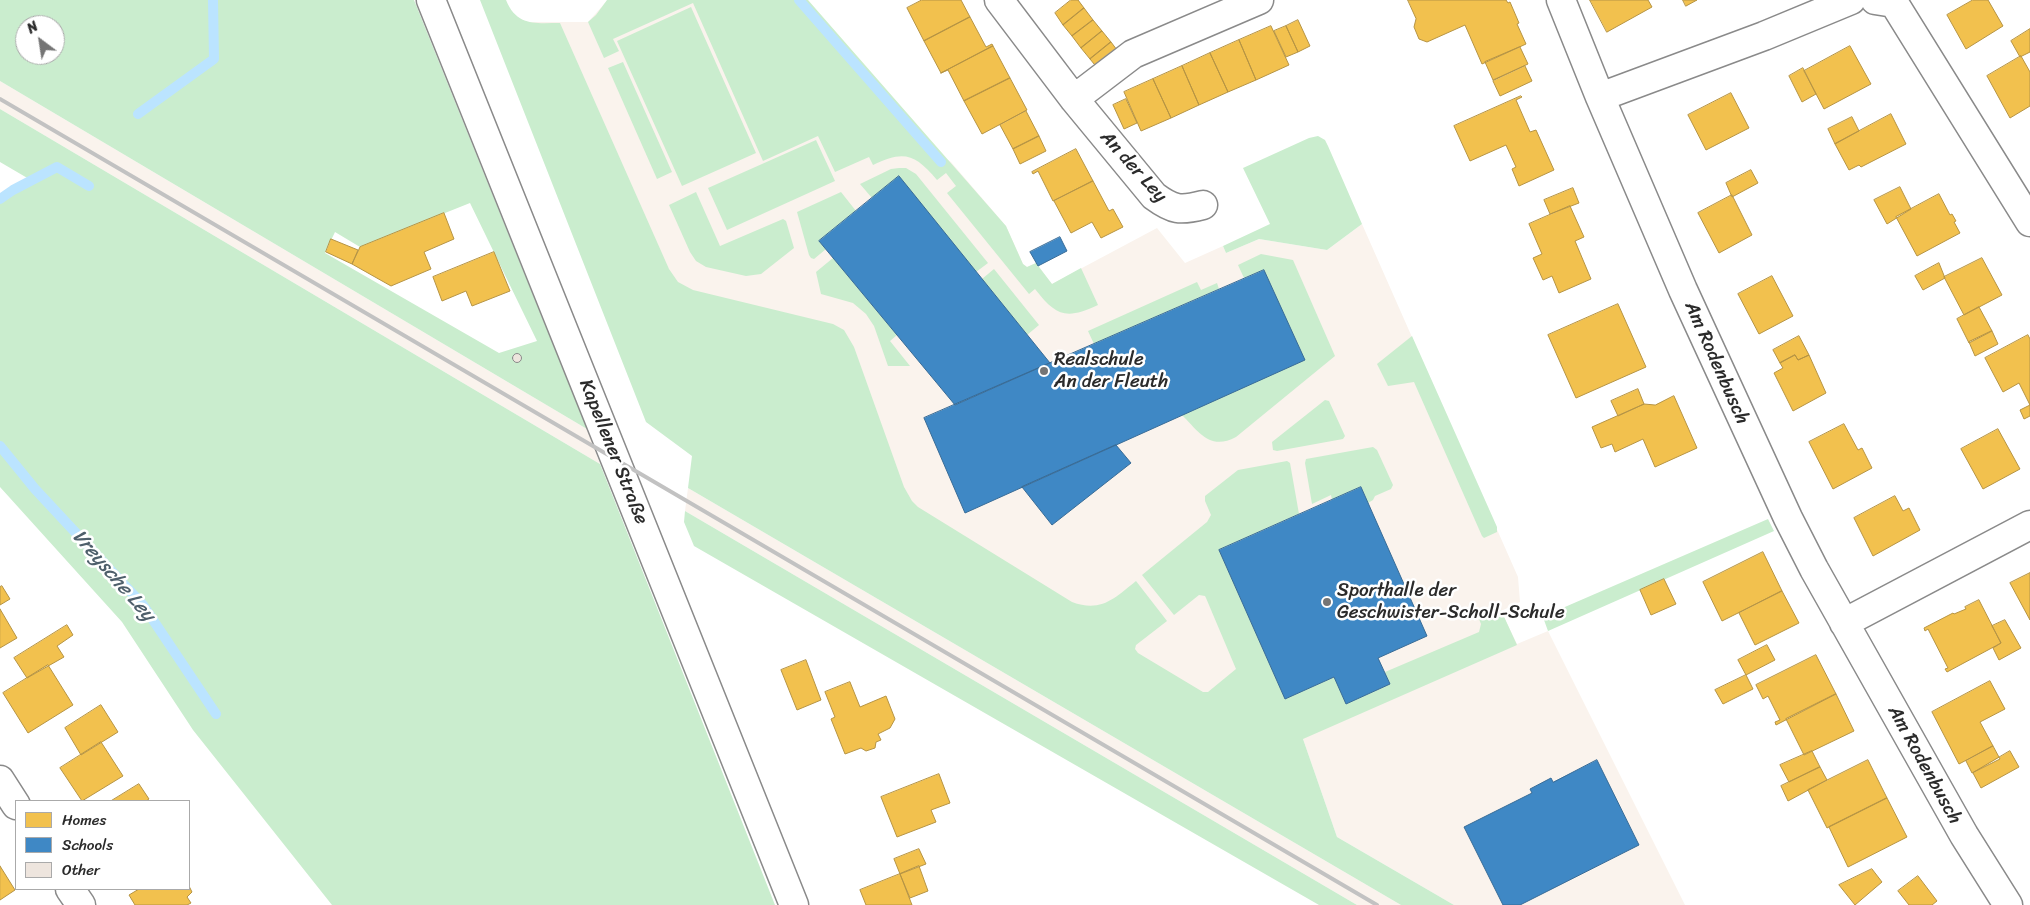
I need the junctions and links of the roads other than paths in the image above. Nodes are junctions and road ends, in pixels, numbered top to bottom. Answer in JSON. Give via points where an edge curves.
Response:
{"nodes":[{"id":1,"x":431,"y":0,"type":"edge"},
{"id":2,"x":999,"y":0,"type":"edge"},
{"id":3,"x":1259,"y":0,"type":"edge"},
{"id":4,"x":1561,"y":0,"type":"edge"},
{"id":5,"x":1851,"y":0,"type":"edge"},
{"id":6,"x":1875,"y":0,"type":"edge"},
{"id":7,"x":1600,"y":97,"type":"junction"},
{"id":8,"x":1074,"y":99,"type":"junction"},
{"id":9,"x":1203,"y":205,"type":"dead end"},
{"id":10,"x":2030,"y":222,"type":"edge"},
{"id":11,"x":2030,"y":524,"type":"edge"},
{"id":12,"x":1844,"y":623,"type":"junction"},
{"id":13,"x":0,"y":780,"type":"edge"},
{"id":14,"x":15,"y":803,"type":"edge"},
{"id":15,"x":71,"y":890,"type":"edge"},
{"id":16,"x":81,"y":905,"type":"edge"},
{"id":17,"x":794,"y":905,"type":"edge"},
{"id":18,"x":2008,"y":905,"type":"edge"}],
"edges":[{"from":1,"to":17,"type":"street","name":"Kapellener Straße"},
{"from":2,"to":8,"type":"street","name":"An der Ley"},
{"from":3,"to":8,"type":"street","via":[[1132,54]]},
{"from":4,"to":7,"type":"street","name":"Am Rodenbusch"},
{"from":5,"to":7,"type":"street"},
{"from":6,"to":10,"type":"street","via":[[1894,3]]},
{"from":7,"to":12,"type":"street","name":"Am Rodenbusch","via":[[1760,459]]},
{"from":8,"to":9,"type":"street","name":"An der Ley","via":[[1154,196],[1169,207],[1184,210]]},
{"from":11,"to":12,"type":"street"},
{"from":12,"to":18,"type":"street","name":"Am Rodenbusch","via":[[1964,835]]},
{"from":13,"to":14,"type":"street"},
{"from":15,"to":16,"type":"street"}]}
